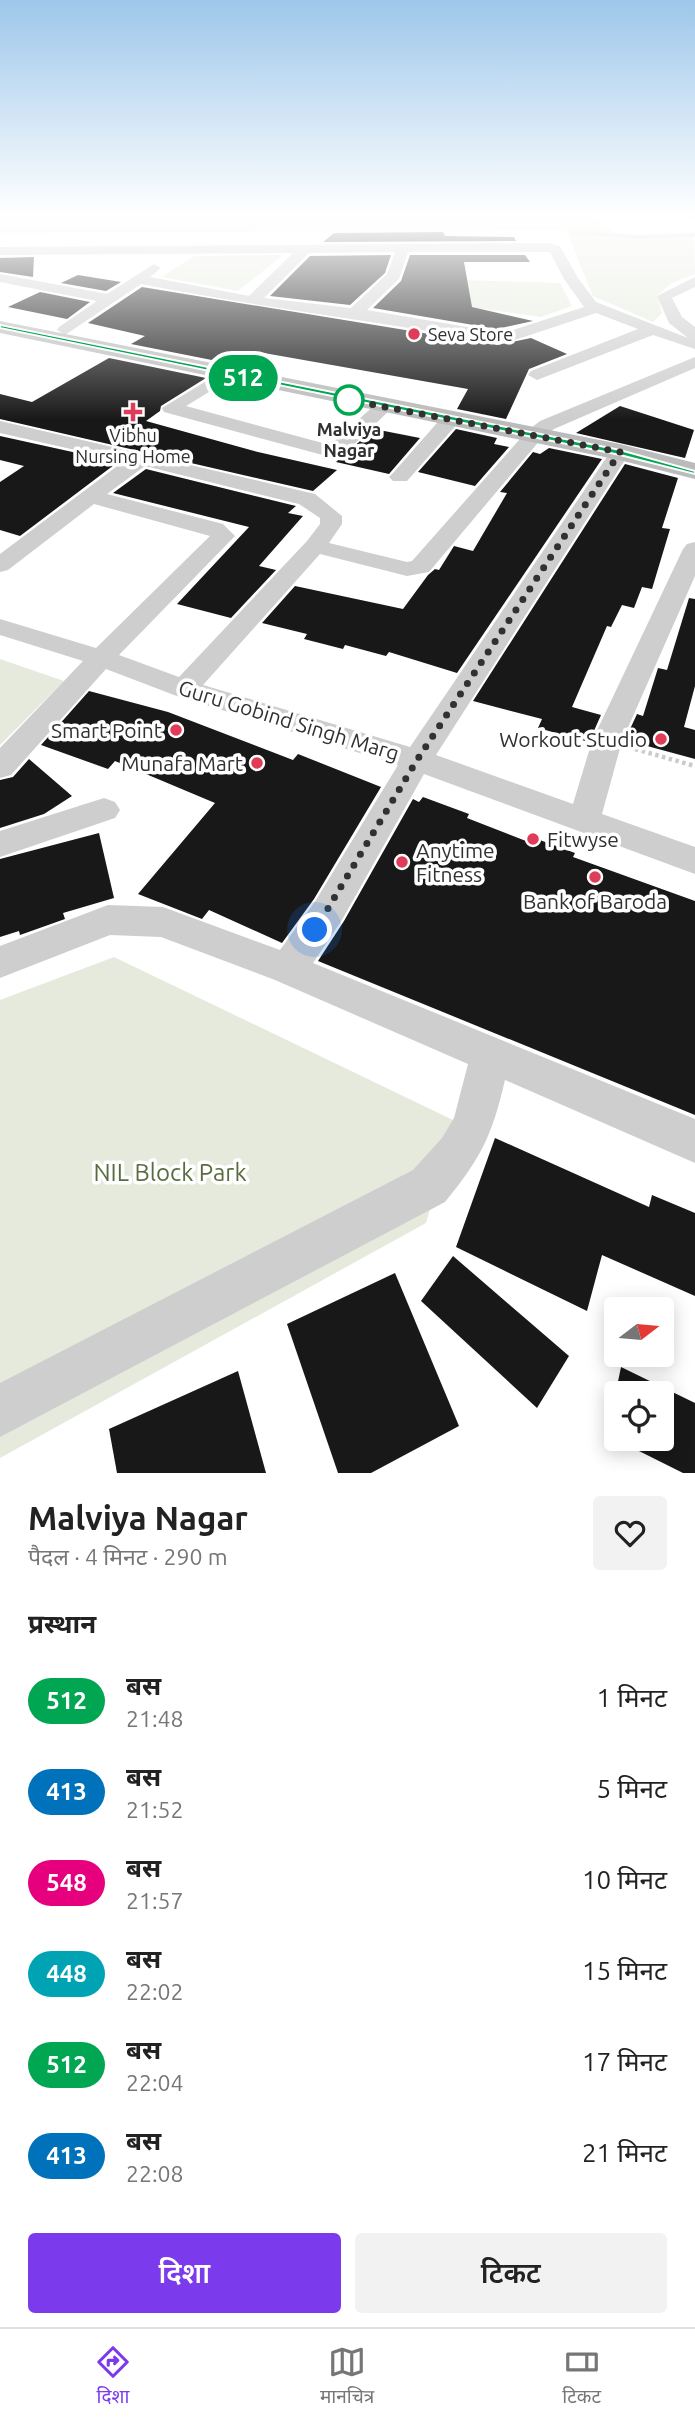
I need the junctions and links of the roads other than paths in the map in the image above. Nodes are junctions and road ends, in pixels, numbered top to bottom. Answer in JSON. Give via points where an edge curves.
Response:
{"nodes":[{"id":1,"x":26,"y":283,"type":"edge"},
{"id":2,"x":133,"y":283,"type":"edge"},
{"id":3,"x":157,"y":283,"type":"edge"},
{"id":4,"x":271,"y":283,"type":"edge"},
{"id":5,"x":387,"y":283,"type":"edge"},
{"id":6,"x":573,"y":283,"type":"edge"},
{"id":7,"x":691,"y":283,"type":"edge"},
{"id":8,"x":111,"y":299,"type":"junction"},
{"id":9,"x":252,"y":301,"type":"junction"},
{"id":10,"x":595,"y":308,"type":"junction"},
{"id":11,"x":355,"y":313,"type":"junction"},
{"id":12,"x":0,"y":317,"type":"edge"},
{"id":13,"x":0,"y":327,"type":"edge"},
{"id":14,"x":65,"y":330,"type":"junction"},
{"id":15,"x":651,"y":330,"type":"junction"},
{"id":16,"x":694,"y":347,"type":"edge"},
{"id":17,"x":226,"y":374,"type":"junction"},
{"id":18,"x":537,"y":375,"type":"dead end"},
{"id":19,"x":384,"y":407,"type":"junction"},
{"id":20,"x":452,"y":419,"type":"junction"},
{"id":21,"x":0,"y":427,"type":"edge"},
{"id":22,"x":541,"y":430,"type":"junction"},
{"id":23,"x":620,"y":452,"type":"junction"},
{"id":24,"x":695,"y":458,"type":"edge"},
{"id":25,"x":141,"y":459,"type":"junction"},
{"id":26,"x":695,"y":471,"type":"edge"},
{"id":27,"x":400,"y":477,"type":"dead end"},
{"id":28,"x":90,"y":496,"type":"junction"},
{"id":29,"x":315,"y":547,"type":"junction"},
{"id":30,"x":695,"y":549,"type":"edge"},
{"id":31,"x":0,"y":565,"type":"edge"},
{"id":32,"x":0,"y":627,"type":"edge"},
{"id":33,"x":102,"y":658,"type":"junction"},
{"id":34,"x":184,"y":689,"type":"junction"},
{"id":35,"x":417,"y":760,"type":"junction"},
{"id":36,"x":0,"y":767,"type":"edge"},
{"id":37,"x":104,"y":810,"type":"dead end"},
{"id":38,"x":584,"y":820,"type":"junction"},
{"id":39,"x":0,"y":844,"type":"edge"},
{"id":40,"x":695,"y":861,"type":"edge"},
{"id":41,"x":0,"y":962,"type":"edge"},
{"id":42,"x":288,"y":969,"type":"junction"},
{"id":43,"x":490,"y":1057,"type":"junction"},
{"id":44,"x":695,"y":1141,"type":"edge"},
{"id":45,"x":0,"y":1411,"type":"edge"}],
"edges":[{"from":1,"to":8,"type":"street"},
{"from":2,"to":8,"type":"street"},
{"from":3,"to":9,"type":"street"},
{"from":4,"to":9,"type":"street"},
{"from":5,"to":11,"type":"street"},
{"from":6,"to":10,"type":"street"},
{"from":7,"to":16,"type":"street","via":[[664,296]]},
{"from":8,"to":14,"type":"street"},
{"from":9,"to":11,"type":"street"},
{"from":10,"to":11,"type":"street","via":[[497,337]]},
{"from":10,"to":15,"type":"street"},
{"from":12,"to":14,"type":"main road"},
{"from":13,"to":17,"type":"main road"},
{"from":14,"to":22,"type":"main road"},
{"from":15,"to":16,"type":"street"},
{"from":15,"to":18,"type":"street"},
{"from":16,"to":22,"type":"street"},
{"from":17,"to":19,"type":"main road"},
{"from":17,"to":19,"type":"street","via":[[171,408],[330,451],[338,449]]},
{"from":19,"to":20,"type":"main road"},
{"from":20,"to":22,"type":"main road"},
{"from":20,"to":27,"type":"street"},
{"from":21,"to":25,"type":"street"},
{"from":22,"to":23,"type":"main road"},
{"from":22,"to":24,"type":"main road"},
{"from":22,"to":29,"type":"street","via":[[420,567],[407,569]]},
{"from":23,"to":26,"type":"main road"},
{"from":23,"to":35,"type":"street"},
{"from":25,"to":28,"type":"street"},
{"from":25,"to":29,"type":"street","via":[[320,505],[332,520]]},
{"from":28,"to":31,"type":"street"},
{"from":28,"to":33,"type":"street","via":[[215,529],[223,536]]},
{"from":29,"to":34,"type":"street"},
{"from":30,"to":38,"type":"street","via":[[607,741]]},
{"from":32,"to":33,"type":"street","name":"Guru Gobind Singh Marg"},
{"from":33,"to":34,"type":"street","name":"Guru Gobind Singh Marg"},
{"from":33,"to":36,"type":"street"},
{"from":34,"to":35,"type":"street","name":"Guru Gobind Singh Marg"},
{"from":35,"to":38,"type":"street","name":"Guru Gobind Singh Marg"},
{"from":35,"to":42,"type":"street","via":[[329,910]]},
{"from":37,"to":39,"type":"street"},
{"from":38,"to":40,"type":"street","name":"Guru Gobind Singh Marg"},
{"from":41,"to":42,"type":"street","via":[[108,920],[163,922]]},
{"from":42,"to":43,"type":"street"},
{"from":43,"to":44,"type":"street"},
{"from":43,"to":45,"type":"street","via":[[473,1126],[429,1186]]}]}
